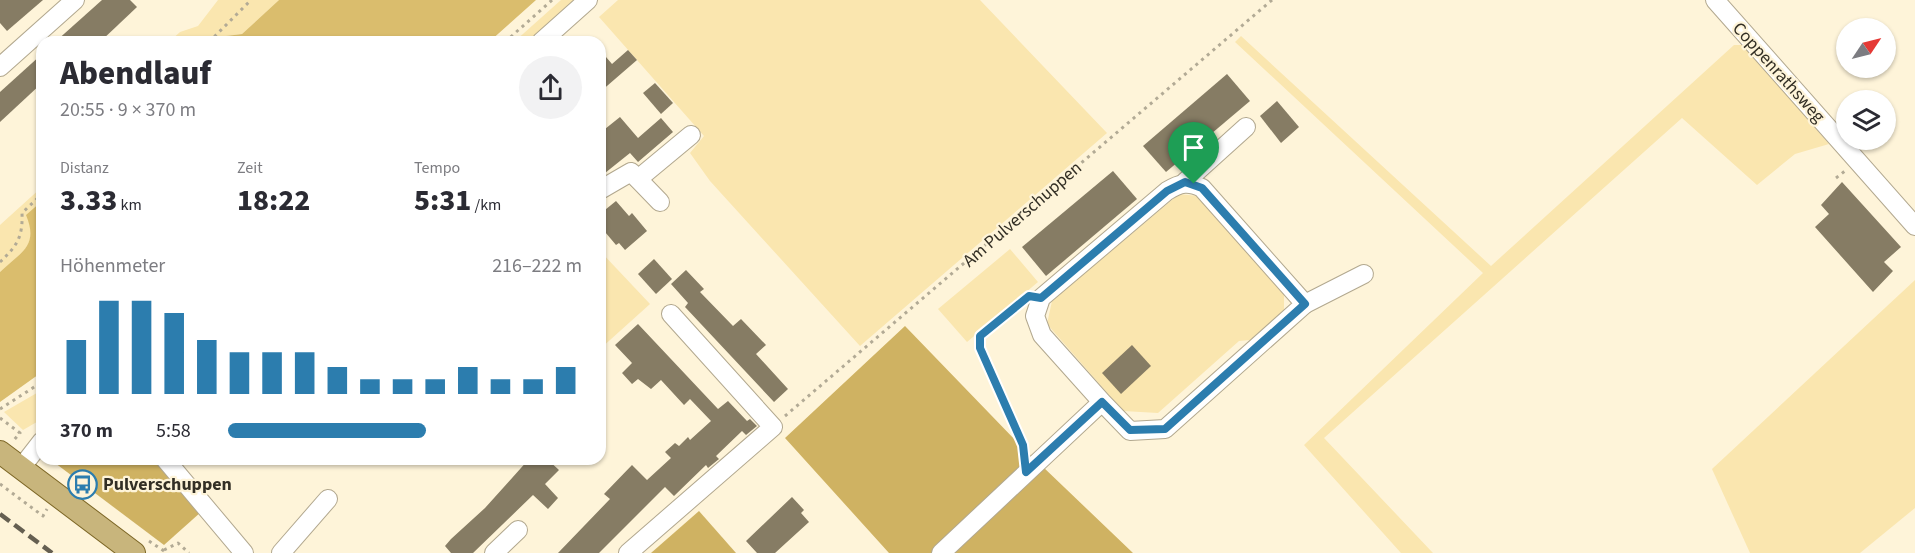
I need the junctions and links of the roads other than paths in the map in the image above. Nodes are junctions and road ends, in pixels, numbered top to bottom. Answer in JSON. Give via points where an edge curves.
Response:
{"nodes":[{"id":1,"x":75,"y":0,"type":"edge"},
{"id":2,"x":588,"y":0,"type":"edge"},
{"id":3,"x":1715,"y":0,"type":"edge"},
{"id":4,"x":548,"y":36,"type":"edge"},
{"id":5,"x":0,"y":67,"type":"edge"},
{"id":6,"x":1246,"y":127,"type":"dead end"},
{"id":7,"x":691,"y":135,"type":"dead end"},
{"id":8,"x":638,"y":179,"type":"junction"},
{"id":9,"x":1185,"y":182,"type":"junction"},
{"id":10,"x":606,"y":187,"type":"edge"},
{"id":11,"x":660,"y":202,"type":"dead end"},
{"id":12,"x":1915,"y":226,"type":"edge"},
{"id":13,"x":1364,"y":274,"type":"dead end"},
{"id":14,"x":1305,"y":304,"type":"junction"},
{"id":15,"x":671,"y":314,"type":"dead end"},
{"id":16,"x":1102,"y":402,"type":"junction"},
{"id":17,"x":7,"y":447,"type":"edge"},
{"id":18,"x":36,"y":449,"type":"edge"},
{"id":19,"x":170,"y":465,"type":"edge"},
{"id":20,"x":21,"y":468,"type":"junction"},
{"id":21,"x":328,"y":499,"type":"dead end"},
{"id":22,"x":518,"y":530,"type":"dead end"},
{"id":23,"x":134,"y":553,"type":"edge"},
{"id":24,"x":244,"y":553,"type":"edge"},
{"id":25,"x":281,"y":553,"type":"edge"},
{"id":26,"x":494,"y":553,"type":"edge"},
{"id":27,"x":628,"y":553,"type":"edge"},
{"id":28,"x":940,"y":553,"type":"edge"}],
"edges":[{"from":1,"to":5,"type":"street"},
{"from":2,"to":4,"type":"street"},
{"from":3,"to":12,"type":"street","name":"Coppenrathsweg"},
{"from":6,"to":9,"type":"street"},
{"from":7,"to":8,"type":"street"},
{"from":8,"to":10,"type":"street","via":[[631,172]]},
{"from":8,"to":11,"type":"street"},
{"from":9,"to":14,"type":"street","via":[[1202,188]]},
{"from":9,"to":16,"type":"street","via":[[1167,191],[1041,298],[1035,316],[1042,335]]},
{"from":13,"to":14,"type":"street"},
{"from":14,"to":16,"type":"street","via":[[1165,429],[1130,430]]},
{"from":15,"to":27,"type":"street","via":[[773,427]]},
{"from":16,"to":28,"type":"street"},
{"from":17,"to":20,"type":"main road"},
{"from":18,"to":20,"type":"street"},
{"from":19,"to":24,"type":"street"},
{"from":20,"to":23,"type":"main road"},
{"from":21,"to":25,"type":"street"},
{"from":22,"to":26,"type":"street"}]}
